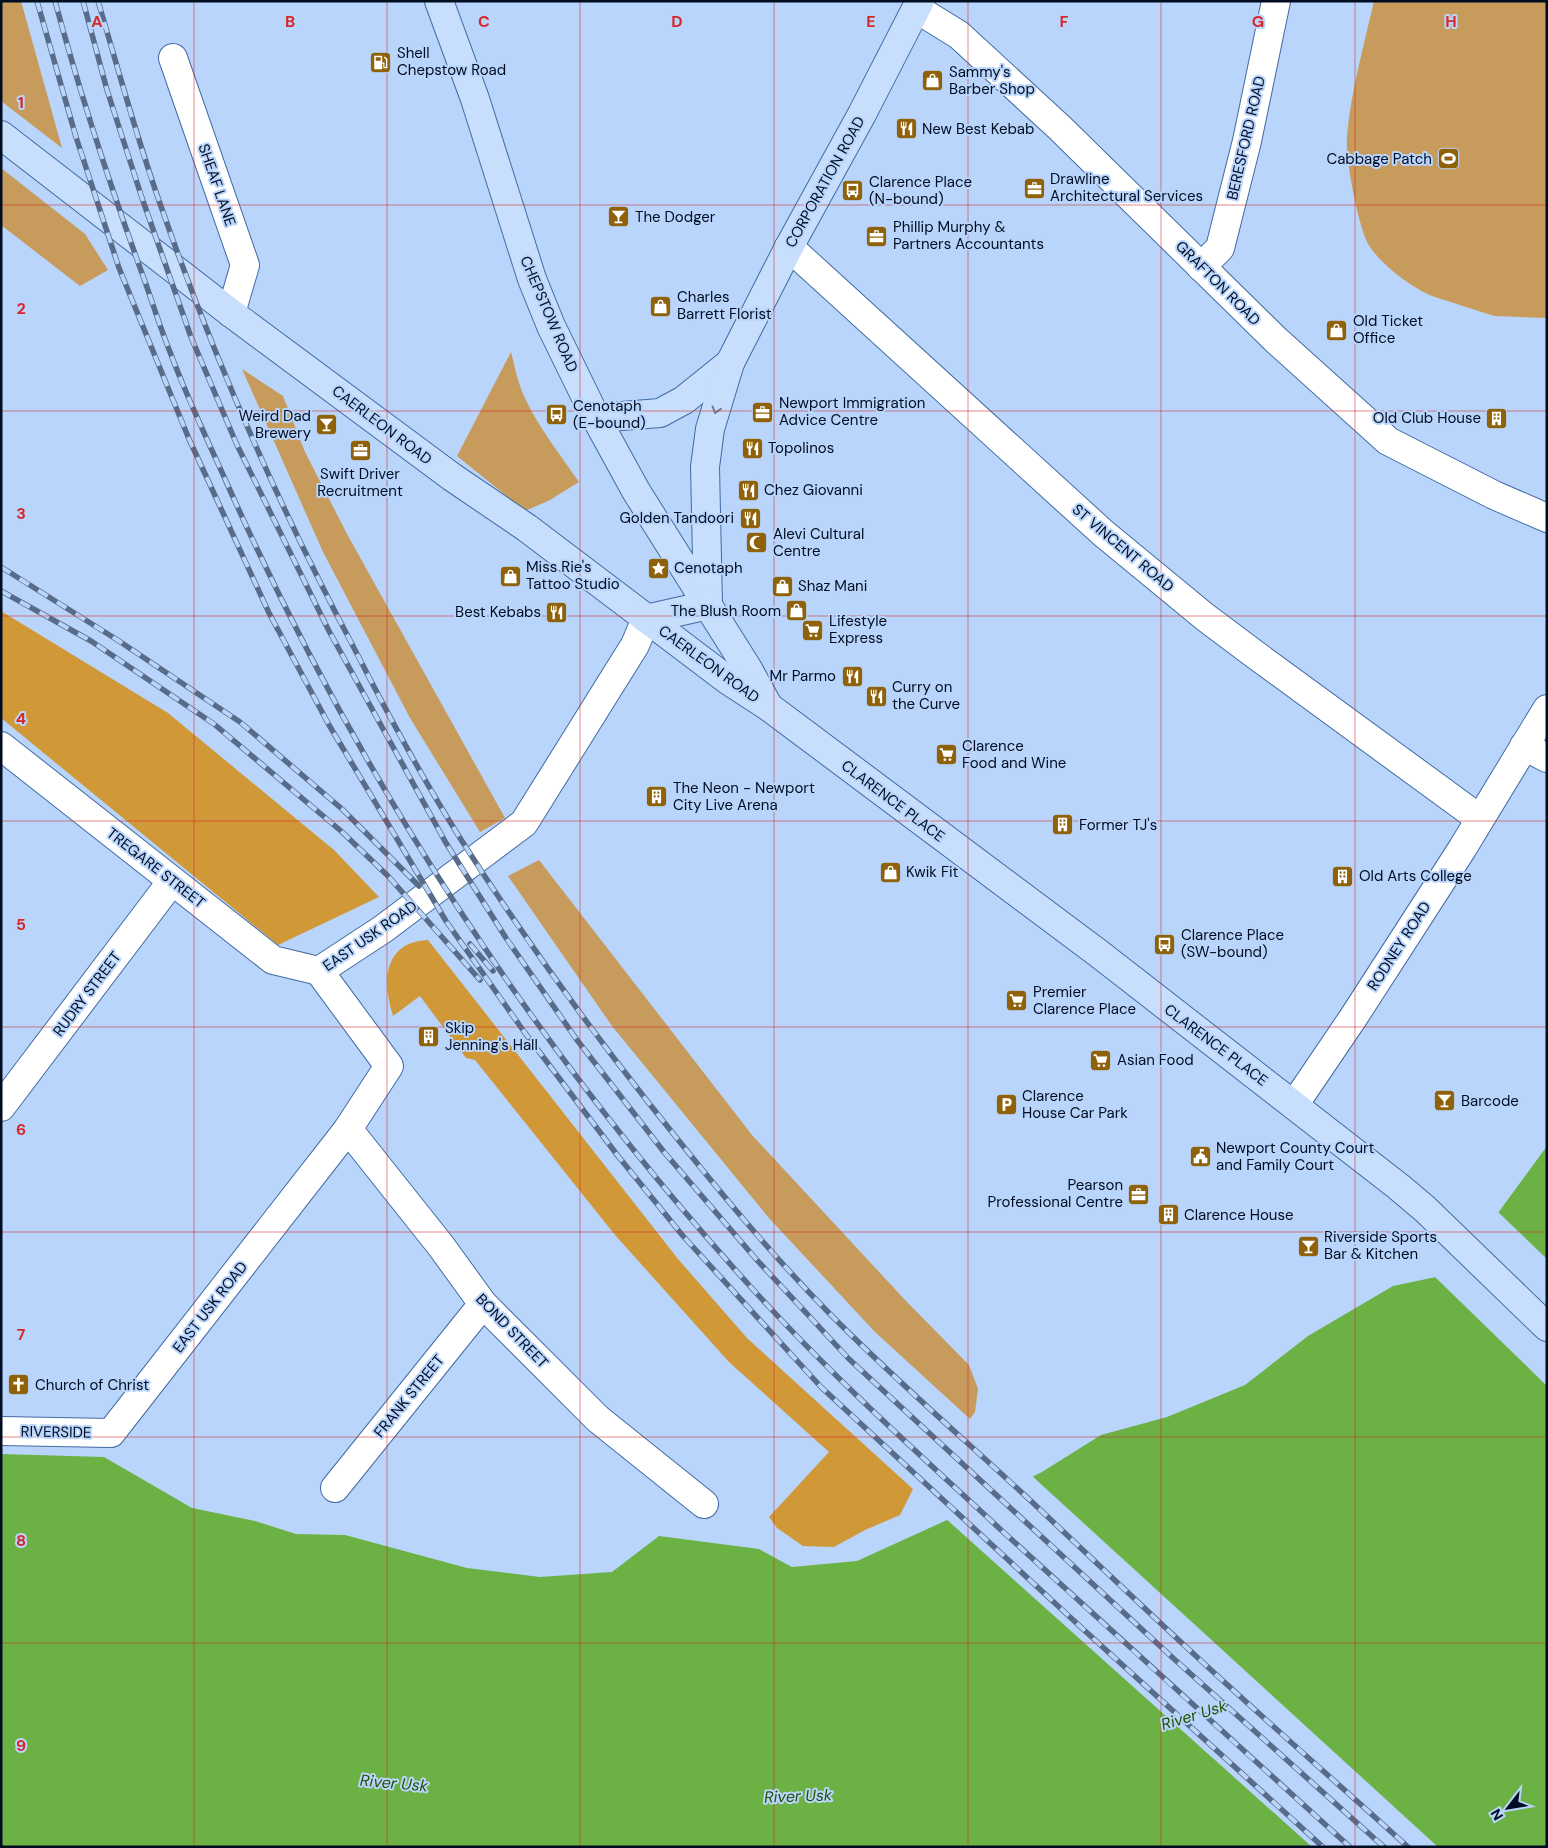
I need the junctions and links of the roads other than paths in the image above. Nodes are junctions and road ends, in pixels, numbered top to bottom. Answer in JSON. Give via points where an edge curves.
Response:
{"nodes":[{"id":1,"x":439,"y":1,"type":"edge"},
{"id":2,"x":1276,"y":1,"type":"edge"},
{"id":3,"x":919,"y":5,"type":"edge"},
{"id":4,"x":173,"y":58,"type":"dead end"},
{"id":5,"x":1,"y":135,"type":"edge"},
{"id":6,"x":789,"y":247,"type":"junction"},
{"id":7,"x":1201,"y":267,"type":"junction"},
{"id":8,"x":230,"y":313,"type":"junction"},
{"id":9,"x":730,"y":363,"type":"junction"},
{"id":10,"x":596,"y":418,"type":"junction"},
{"id":11,"x":1547,"y":518,"type":"edge"},
{"id":12,"x":708,"y":605,"type":"junction"},
{"id":13,"x":646,"y":619,"type":"junction"},
{"id":14,"x":769,"y":707,"type":"junction"},
{"id":15,"x":1547,"y":709,"type":"edge"},
{"id":16,"x":1,"y":746,"type":"edge"},
{"id":17,"x":1536,"y":752,"type":"edge"},
{"id":18,"x":1480,"y":820,"type":"junction"},
{"id":19,"x":172,"y":881,"type":"junction"},
{"id":20,"x":319,"y":971,"type":"junction"},
{"id":21,"x":1294,"y":1104,"type":"junction"},
{"id":22,"x":1,"y":1106,"type":"edge"},
{"id":23,"x":348,"y":1129,"type":"junction"},
{"id":24,"x":483,"y":1304,"type":"junction"},
{"id":25,"x":1547,"y":1327,"type":"edge"},
{"id":26,"x":1,"y":1431,"type":"edge"},
{"id":27,"x":111,"y":1433,"type":"joint"},
{"id":28,"x":335,"y":1488,"type":"dead end"},
{"id":29,"x":704,"y":1504,"type":"dead end"}],
"edges":[{"from":1,"to":10,"type":"main road","name":"CHEPSTOW ROAD","via":[[475,99],[532,279]]},
{"from":2,"to":7,"type":"street","name":"BERESFORD ROAD","via":[[1247,141],[1220,248]]},
{"from":3,"to":6,"type":"main road","name":"CORPORATION ROAD"},
{"from":3,"to":7,"type":"street","name":"GRAFTON ROAD","via":[[959,35],[1060,128]]},
{"from":4,"to":8,"type":"street","name":"SHEAF LANE","via":[[245,265]]},
{"from":5,"to":8,"type":"main road","name":"CAERLEON ROAD"},
{"from":6,"to":9,"type":"main road","name":"CORPORATION ROAD"},
{"from":6,"to":18,"type":"street","name":"ST VINCENT ROAD","via":[[1110,539],[1257,656]]},
{"from":7,"to":11,"type":"street","name":"GRAFTON ROAD","via":[[1388,441]]},
{"from":8,"to":13,"type":"main road","name":"CAERLEON ROAD","via":[[452,477],[527,528]]},
{"from":9,"to":10,"type":"main road","via":[[684,400],[660,413]]},
{"from":9,"to":12,"type":"main road","one_way":true,"via":[[710,429],[705,467]]},
{"from":10,"to":12,"type":"main road","name":"CHEPSTOW ROAD","via":[[636,491]]},
{"from":12,"to":13,"type":"main road"},
{"from":12,"to":14,"type":"main road","name":"CLARENCE PLACE"},
{"from":13,"to":14,"type":"main road","name":"CAERLEON ROAD"},
{"from":13,"to":20,"type":"street","name":"EAST USK ROAD","via":[[635,645],[524,823],[383,929]]},
{"from":14,"to":21,"type":"main road","name":"CLARENCE PLACE"},
{"from":15,"to":17,"type":"street","name":"RODNEY ROAD"},
{"from":16,"to":19,"type":"street","name":"TREGARE STREET"},
{"from":17,"to":18,"type":"street","name":"RODNEY ROAD"},
{"from":18,"to":21,"type":"street","name":"RODNEY ROAD"},
{"from":19,"to":20,"type":"street","name":"TREGARE STREET","via":[[273,960]]},
{"from":19,"to":22,"type":"street","name":"RUDRY STREET"},
{"from":20,"to":23,"type":"street","name":"EAST USK ROAD","via":[[389,1066]]},
{"from":21,"to":25,"type":"main road","name":"CLARENCE PLACE","via":[[1425,1208]]},
{"from":23,"to":24,"type":"street","name":"BOND STREET"},
{"from":23,"to":27,"type":"street","name":"EAST USK ROAD"},
{"from":24,"to":28,"type":"street","name":"FRANK STREET"},
{"from":24,"to":29,"type":"street","name":"BOND STREET","via":[[598,1419]]},
{"from":26,"to":27,"type":"street","name":"RIVERSIDE"}]}
